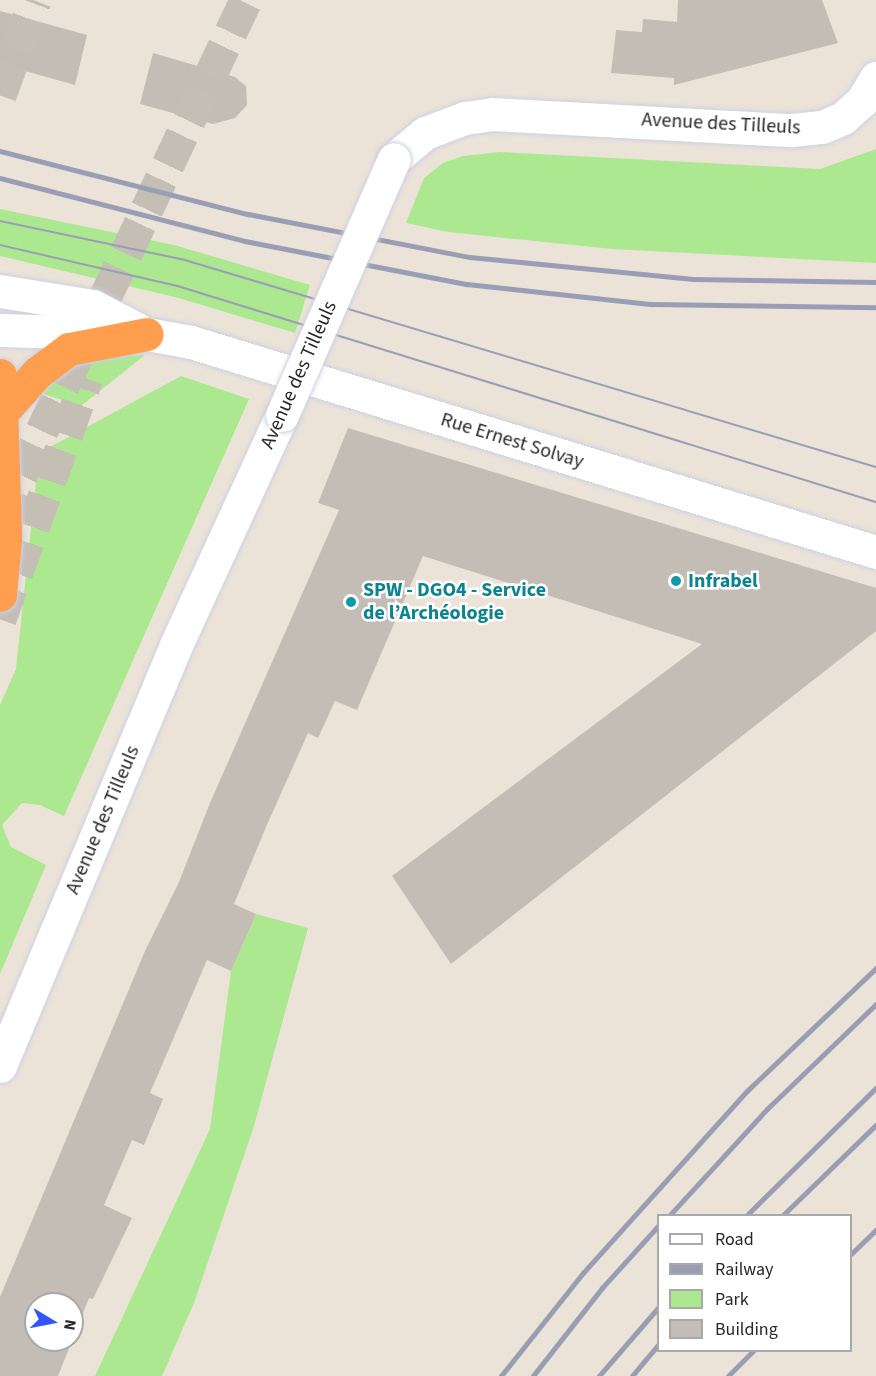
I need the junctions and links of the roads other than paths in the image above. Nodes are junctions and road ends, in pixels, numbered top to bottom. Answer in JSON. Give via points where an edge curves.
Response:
{"nodes":[{"id":1,"x":876,"y":78,"type":"edge"},
{"id":2,"x":0,"y":291,"type":"edge"},
{"id":3,"x":0,"y":330,"type":"edge"},
{"id":4,"x":147,"y":334,"type":"junction"},
{"id":5,"x":0,"y":375,"type":"edge"},
{"id":6,"x":4,"y":410,"type":"junction"},
{"id":7,"x":876,"y":552,"type":"edge"},
{"id":8,"x":0,"y":595,"type":"edge"},
{"id":9,"x":0,"y":1066,"type":"edge"}],
"edges":[{"from":1,"to":9,"type":"street","name":"Avenue des Tilleuls","bridge":true,"via":[[862,101],[843,118],[822,127],[792,130],[492,114],[465,118],[425,133],[394,159],[176,645]]},
{"from":2,"to":4,"type":"street","name":"Rue Ernest Solvay","via":[[93,306]]},
{"from":3,"to":4,"type":"street","name":"Rue Ernest Solvay"},
{"from":4,"to":6,"type":"highway","via":[[69,349],[37,373]]},
{"from":4,"to":7,"type":"street","name":"Rue Ernest Solvay","via":[[201,345]]},
{"from":5,"to":6,"type":"highway"},
{"from":6,"to":8,"type":"highway","via":[[5,538]]}]}
